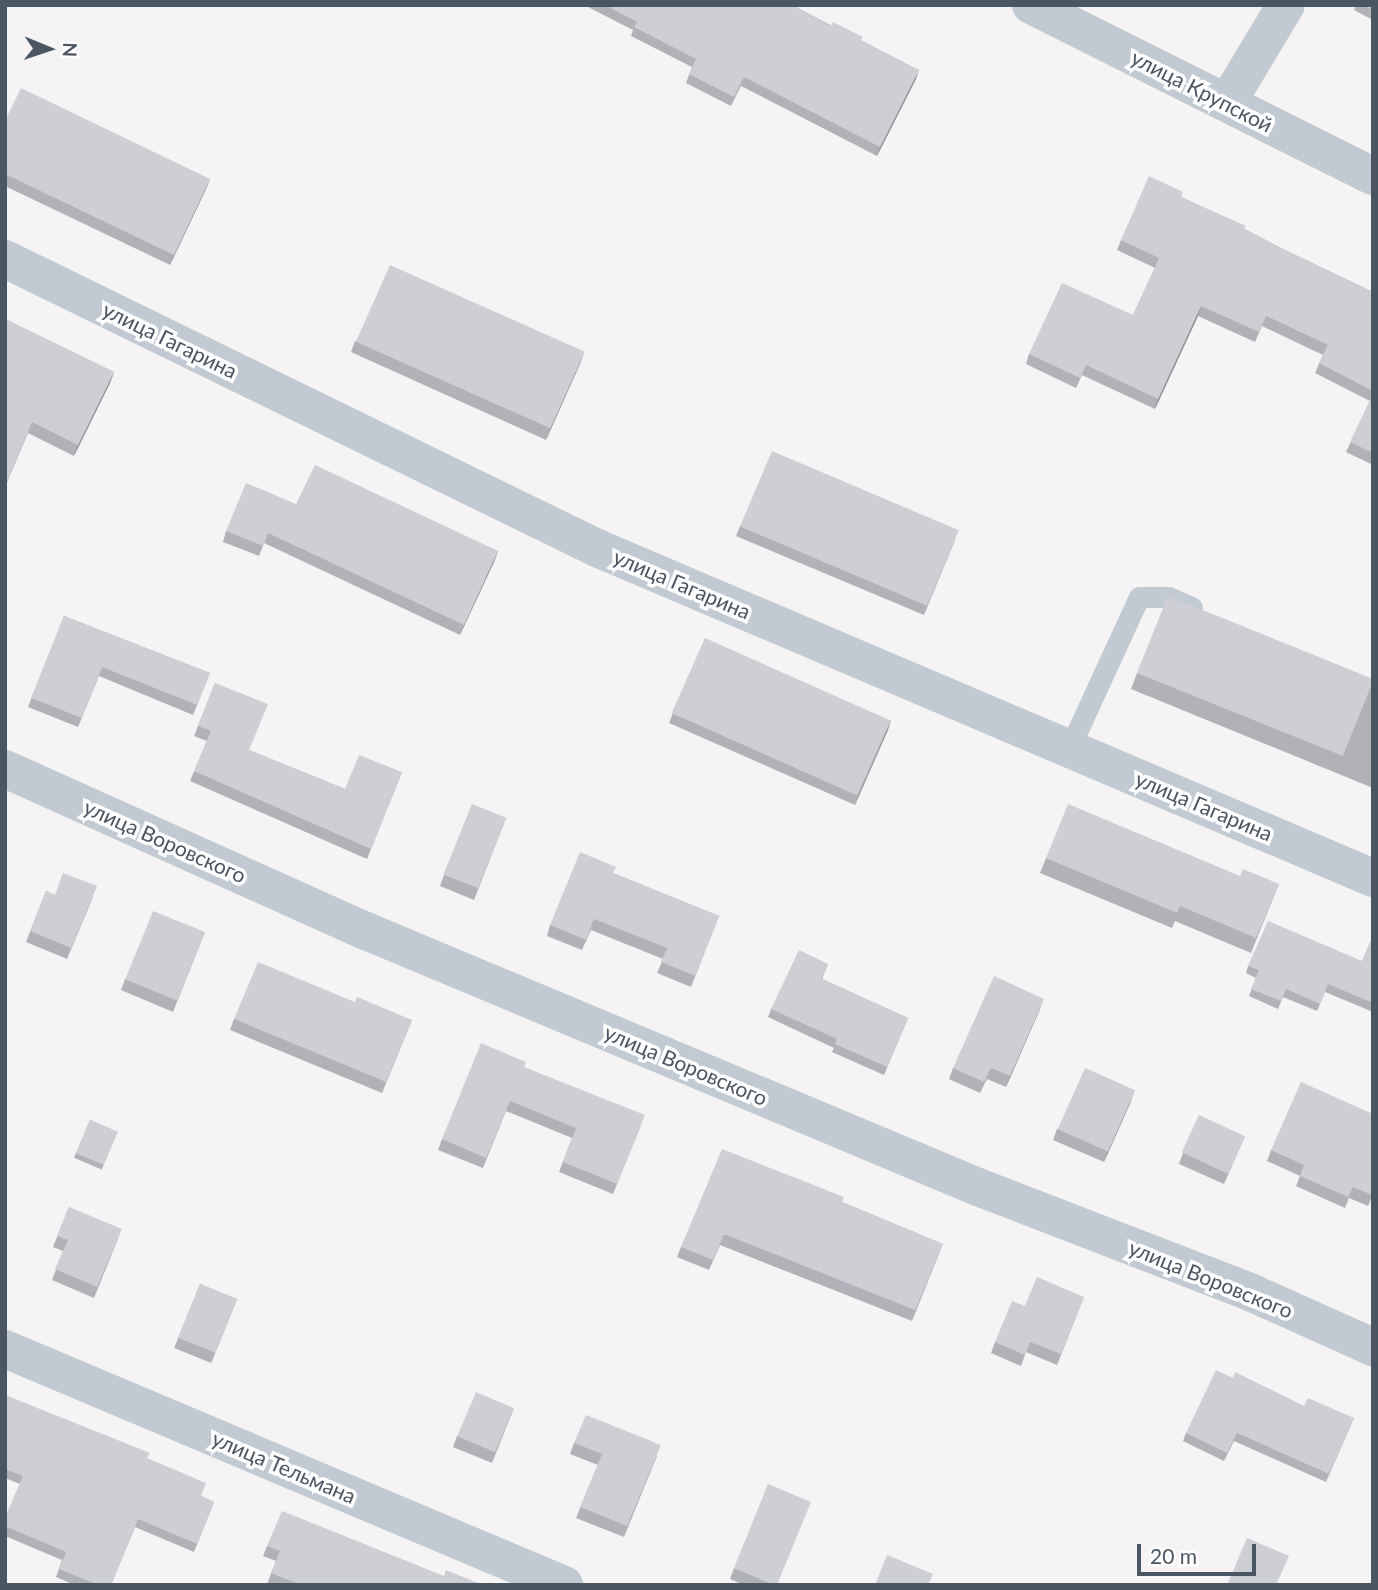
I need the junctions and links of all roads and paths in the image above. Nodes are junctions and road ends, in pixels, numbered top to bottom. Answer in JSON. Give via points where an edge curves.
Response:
{"nodes":[{"id":1,"x":1031,"y":5,"type":"edge"},
{"id":2,"x":1286,"y":5,"type":"edge"},
{"id":3,"x":1227,"y":103,"type":"junction"},
{"id":4,"x":1373,"y":176,"type":"edge"},
{"id":5,"x":5,"y":259,"type":"edge"},
{"id":6,"x":1206,"y":613,"type":"edge"},
{"id":7,"x":1069,"y":748,"type":"junction"},
{"id":8,"x":5,"y":769,"type":"edge"},
{"id":9,"x":1373,"y":878,"type":"edge"},
{"id":10,"x":1373,"y":1348,"type":"edge"},
{"id":11,"x":5,"y":1349,"type":"edge"},
{"id":12,"x":564,"y":1585,"type":"edge"}],
"edges":[{"from":1,"to":3,"type":"street","name":"улица Крупской"},
{"from":2,"to":3,"type":"street"},
{"from":3,"to":4,"type":"street","name":"улица Крупской"},
{"from":5,"to":7,"type":"street","name":"улица Гагарина","via":[[597,548]]},
{"from":6,"to":7,"type":"lane","via":[[1168,597],[1139,597]]},
{"from":7,"to":9,"type":"street","name":"улица Гагарина"},
{"from":8,"to":10,"type":"street","name":"улица Воровского","via":[[366,931],[978,1187],[1252,1293]]},
{"from":11,"to":12,"type":"street","name":"улица Тельмана"}]}
